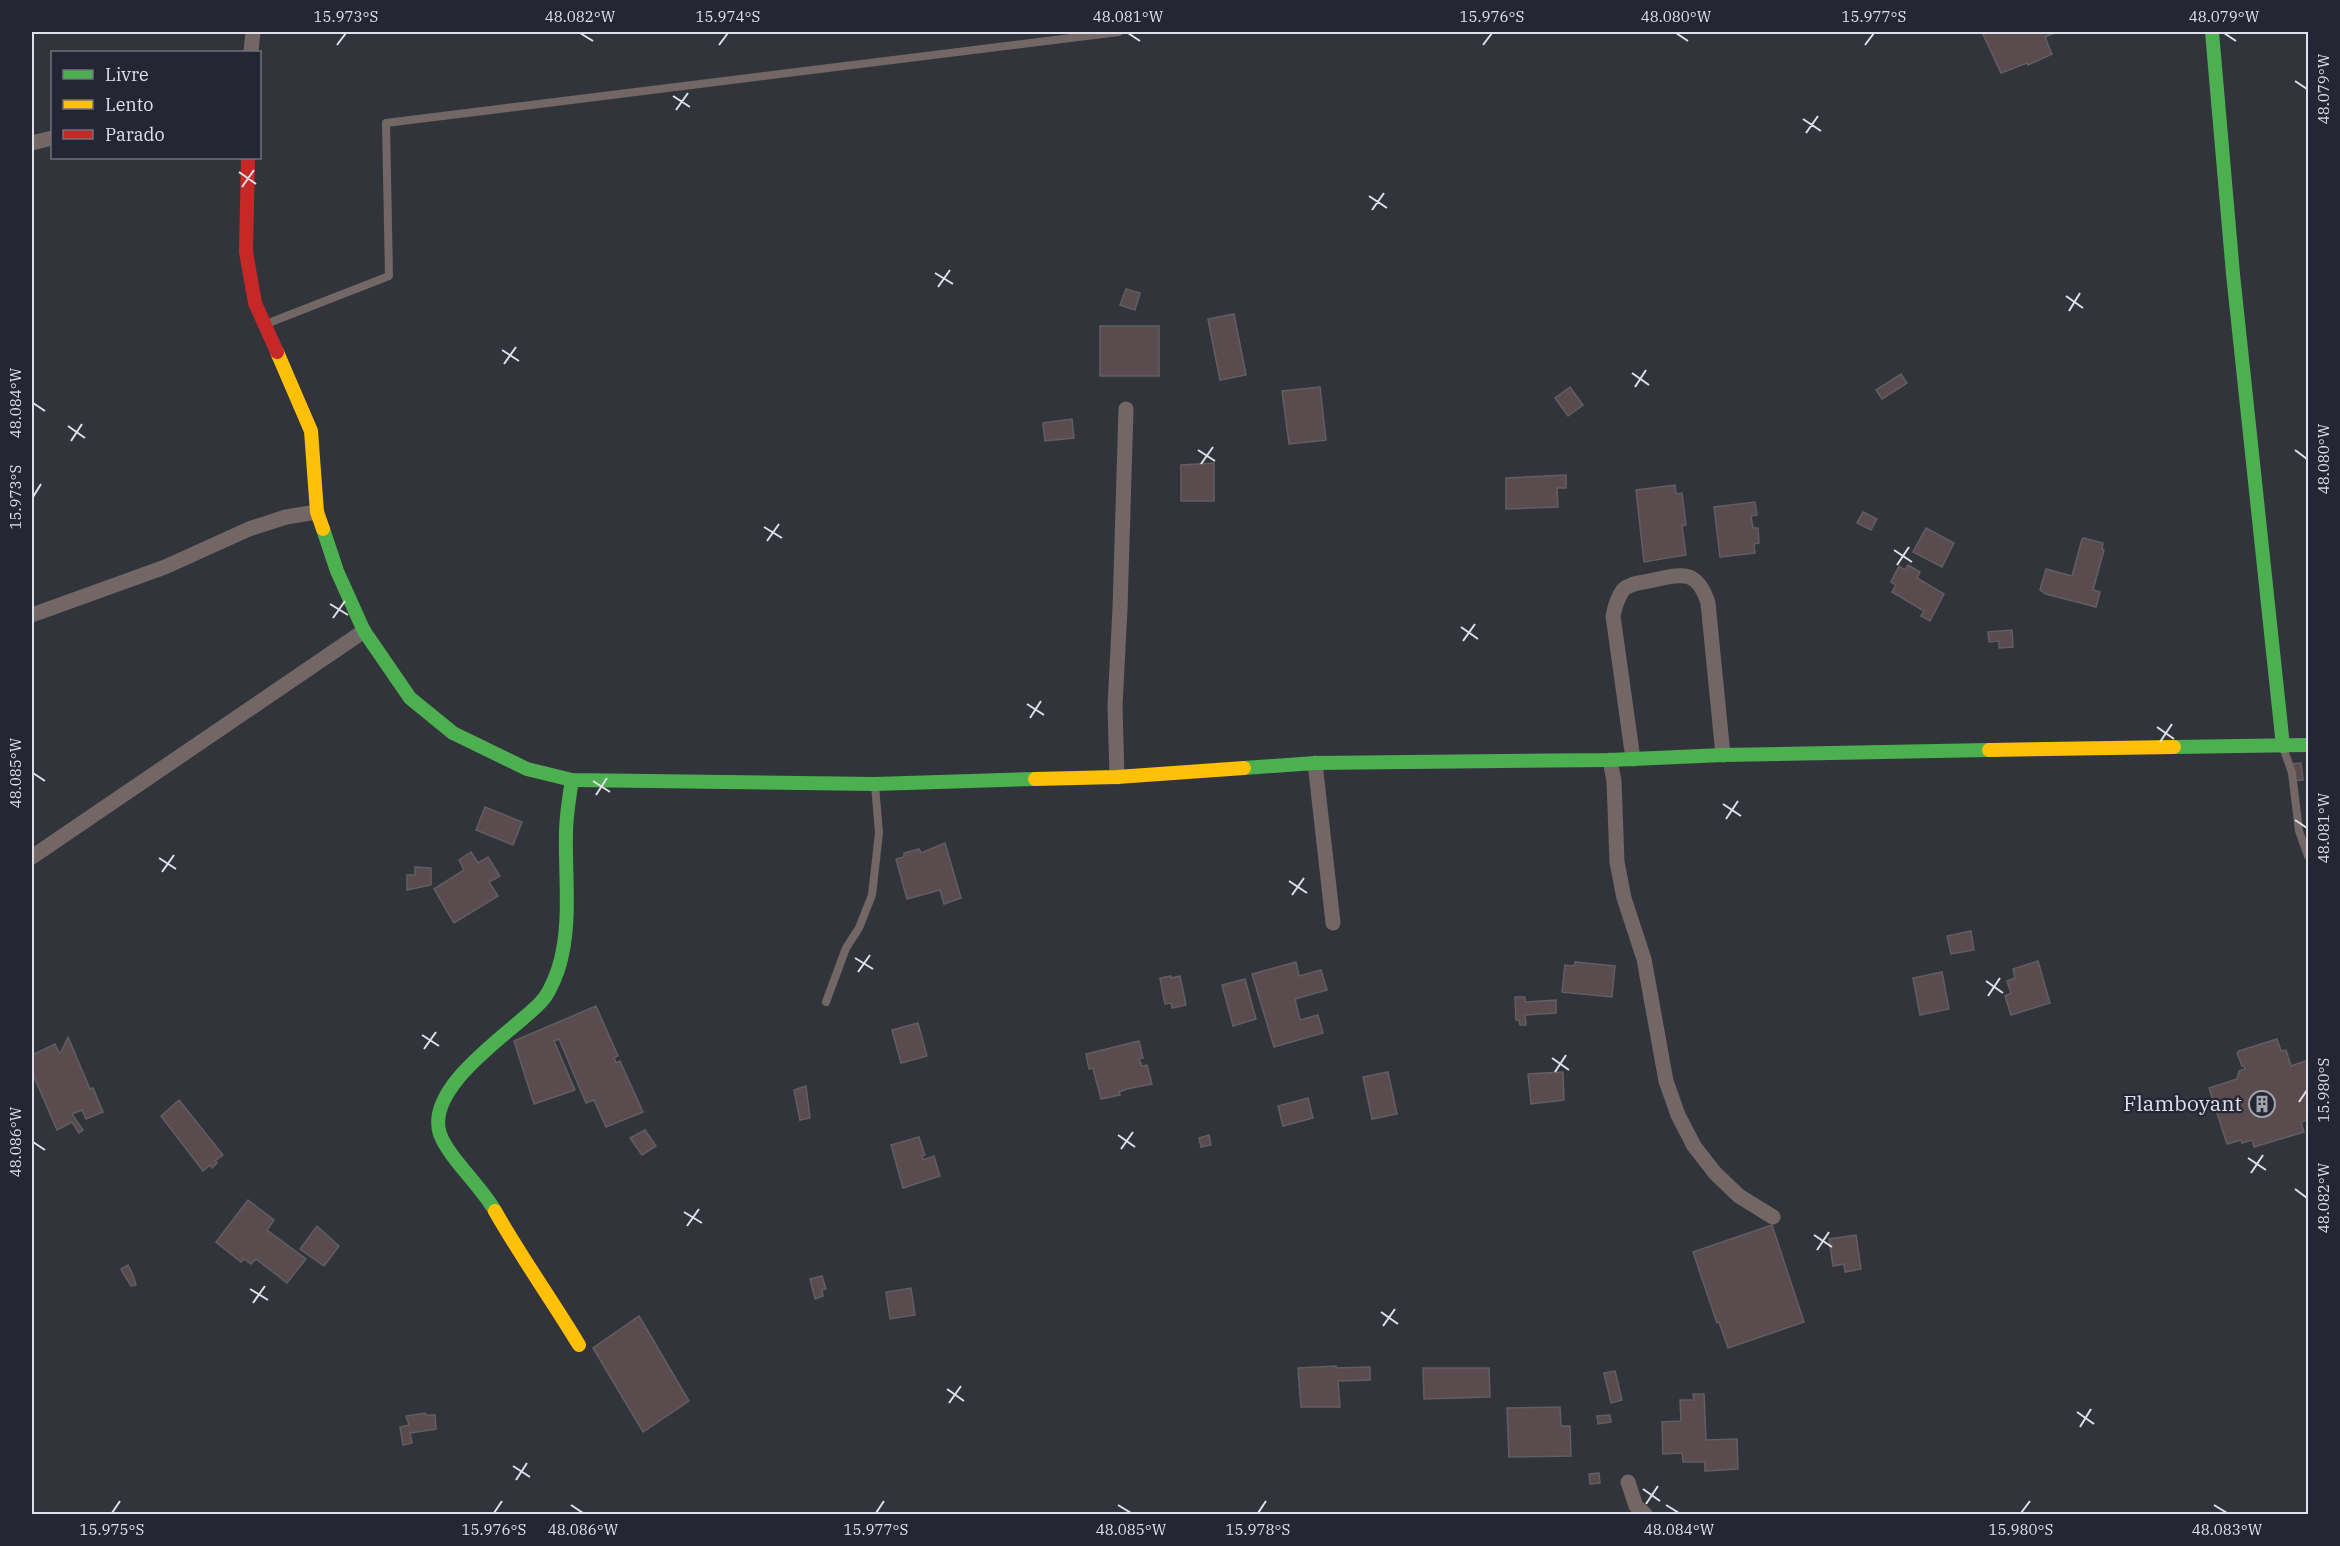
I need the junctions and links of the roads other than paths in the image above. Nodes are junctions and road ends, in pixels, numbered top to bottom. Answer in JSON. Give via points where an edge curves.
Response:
{"nodes":[{"id":1,"x":253,"y":32,"type":"edge"},
{"id":2,"x":1119,"y":32,"type":"edge"},
{"id":3,"x":2212,"y":32,"type":"edge"},
{"id":4,"x":251,"y":51,"type":"edge"},
{"id":5,"x":51,"y":138,"type":"edge"},
{"id":6,"x":32,"y":143,"type":"edge"},
{"id":7,"x":248,"y":159,"type":"edge"},
{"id":8,"x":265,"y":325,"type":"junction"},
{"id":9,"x":1125,"y":409,"type":"dead end"},
{"id":10,"x":317,"y":512,"type":"junction"},
{"id":11,"x":32,"y":615,"type":"edge"},
{"id":12,"x":364,"y":631,"type":"junction"},
{"id":13,"x":2308,"y":745,"type":"edge"},
{"id":14,"x":2283,"y":746,"type":"junction"},
{"id":15,"x":1724,"y":755,"type":"junction"},
{"id":16,"x":1633,"y":759,"type":"junction"},
{"id":17,"x":1610,"y":760,"type":"junction"},
{"id":18,"x":1315,"y":763,"type":"junction"},
{"id":19,"x":1117,"y":777,"type":"junction"},
{"id":20,"x":572,"y":780,"type":"junction"},
{"id":21,"x":875,"y":784,"type":"junction"},
{"id":22,"x":2308,"y":856,"type":"edge"},
{"id":23,"x":32,"y":857,"type":"edge"},
{"id":24,"x":1333,"y":923,"type":"dead end"},
{"id":25,"x":826,"y":1002,"type":"dead end"},
{"id":26,"x":1773,"y":1217,"type":"dead end"},
{"id":27,"x":579,"y":1345,"type":"dead end"},
{"id":28,"x":1629,"y":1482,"type":"dead end"},
{"id":29,"x":1645,"y":1515,"type":"edge"}],
"edges":[{"from":1,"to":4,"type":"street"},
{"from":2,"to":8,"type":"lane","via":[[386,123],[389,276]]},
{"from":3,"to":14,"type":"street","via":[[2233,274]]},
{"from":5,"to":6,"type":"street"},
{"from":7,"to":8,"type":"street","via":[[246,252],[255,303]]},
{"from":8,"to":10,"type":"street","via":[[311,431]]},
{"from":9,"to":19,"type":"street","via":[[1115,706]]},
{"from":10,"to":11,"type":"street","via":[[249,529],[165,567]]},
{"from":10,"to":12,"type":"street"},
{"from":12,"to":20,"type":"street","via":[[410,698],[453,733],[526,769]]},
{"from":12,"to":23,"type":"street"},
{"from":13,"to":14,"type":"street"},
{"from":14,"to":15,"type":"street"},
{"from":14,"to":22,"type":"lane","via":[[2292,772],[2299,831]]},
{"from":15,"to":16,"type":"street"},
{"from":15,"to":16,"type":"street","via":[[1708,603],[1698,581],[1679,574],[1630,585],[1616,601],[1612,616]]},
{"from":16,"to":17,"type":"street"},
{"from":17,"to":18,"type":"street"},
{"from":17,"to":26,"type":"street","via":[[1617,862],[1644,959],[1665,1081],[1677,1115],[1715,1173],[1739,1196]]},
{"from":18,"to":19,"type":"street"},
{"from":18,"to":24,"type":"street"},
{"from":19,"to":21,"type":"street"},
{"from":20,"to":21,"type":"street"},
{"from":20,"to":27,"type":"street","via":[[568,794],[565,930],[552,984],[543,1001],[458,1079],[445,1099],[438,1130],[489,1200]]},
{"from":21,"to":25,"type":"lane","via":[[879,832],[872,895]]},
{"from":28,"to":29,"type":"street","via":[[1636,1506]]}]}
